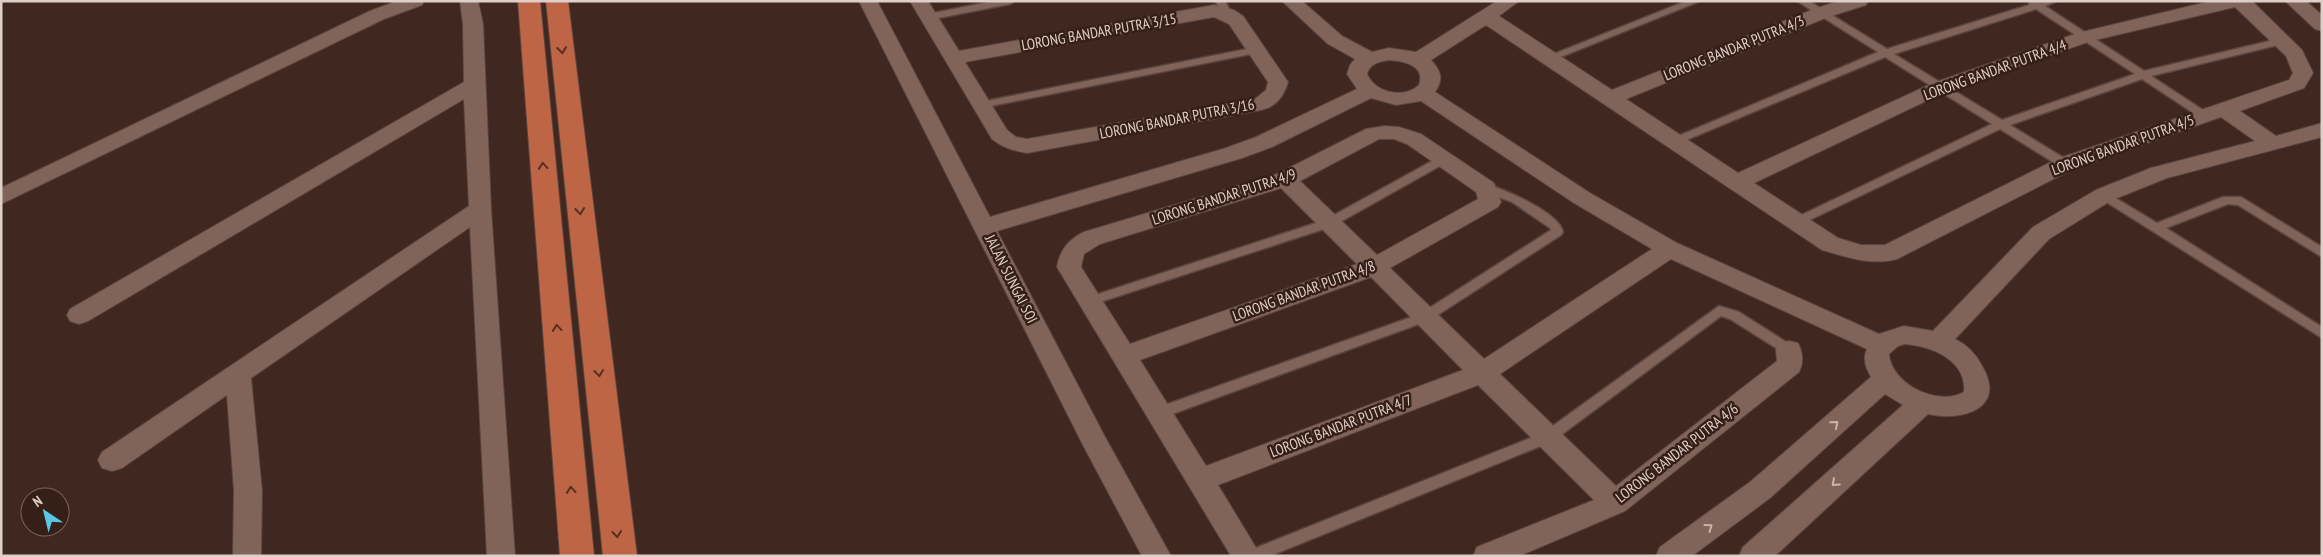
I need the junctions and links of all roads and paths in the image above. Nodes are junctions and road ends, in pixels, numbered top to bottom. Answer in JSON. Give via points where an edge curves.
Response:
{"nodes":[{"id":1,"x":415,"y":1,"type":"edge"},
{"id":2,"x":469,"y":1,"type":"edge"},
{"id":3,"x":557,"y":1,"type":"edge"},
{"id":4,"x":868,"y":1,"type":"edge"},
{"id":5,"x":1010,"y":1,"type":"edge"},
{"id":6,"x":1291,"y":1,"type":"edge"},
{"id":7,"x":1510,"y":1,"type":"edge"},
{"id":8,"x":1695,"y":1,"type":"edge"},
{"id":9,"x":1802,"y":1,"type":"edge"},
{"id":10,"x":1859,"y":1,"type":"edge"},
{"id":11,"x":2052,"y":1,"type":"edge"},
{"id":12,"x":2235,"y":1,"type":"edge"},
{"id":13,"x":2241,"y":1,"type":"edge"},
{"id":14,"x":2294,"y":1,"type":"edge"},
{"id":15,"x":528,"y":2,"type":"edge"},
{"id":16,"x":2033,"y":3,"type":"edge"},
{"id":17,"x":1223,"y":8,"type":"edge"},
{"id":18,"x":924,"y":9,"type":"edge"},
{"id":19,"x":1821,"y":13,"type":"junction"},
{"id":20,"x":1486,"y":16,"type":"junction"},
{"id":21,"x":2322,"y":25,"type":"edge"},
{"id":22,"x":2085,"y":37,"type":"junction"},
{"id":23,"x":2282,"y":41,"type":"junction"},
{"id":24,"x":1257,"y":50,"type":"junction"},
{"id":25,"x":1885,"y":53,"type":"junction"},
{"id":26,"x":953,"y":58,"type":"junction"},
{"id":27,"x":1368,"y":58,"type":"junction"},
{"id":28,"x":1550,"y":58,"type":"junction"},
{"id":29,"x":1418,"y":60,"type":"junction"},
{"id":30,"x":2143,"y":75,"type":"junction"},
{"id":31,"x":474,"y":85,"type":"junction"},
{"id":32,"x":1940,"y":87,"type":"junction"},
{"id":33,"x":1370,"y":92,"type":"junction"},
{"id":34,"x":1423,"y":93,"type":"junction"},
{"id":35,"x":1610,"y":98,"type":"junction"},
{"id":36,"x":981,"y":105,"type":"junction"},
{"id":37,"x":2225,"y":110,"type":"junction"},
{"id":38,"x":2205,"y":116,"type":"junction"},
{"id":39,"x":2001,"y":124,"type":"junction"},
{"id":40,"x":2322,"y":130,"type":"edge"},
{"id":41,"x":1675,"y":141,"type":"junction"},
{"id":42,"x":2272,"y":143,"type":"junction"},
{"id":43,"x":1444,"y":159,"type":"junction"},
{"id":44,"x":2065,"y":164,"type":"junction"},
{"id":45,"x":1285,"y":179,"type":"junction"},
{"id":46,"x":1737,"y":182,"type":"junction"},
{"id":47,"x":1486,"y":188,"type":"junction"},
{"id":48,"x":2104,"y":195,"type":"junction"},
{"id":49,"x":1,"y":197,"type":"edge"},
{"id":50,"x":480,"y":209,"type":"junction"},
{"id":51,"x":1797,"y":222,"type":"junction"},
{"id":52,"x":1329,"y":223,"type":"junction"},
{"id":53,"x":983,"y":227,"type":"junction"},
{"id":54,"x":2156,"y":228,"type":"junction"},
{"id":55,"x":1669,"y":249,"type":"junction"},
{"id":56,"x":2322,"y":253,"type":"edge"},
{"id":57,"x":1374,"y":267,"type":"junction"},
{"id":58,"x":1090,"y":301,"type":"junction"},
{"id":59,"x":80,"y":315,"type":"dead end"},
{"id":60,"x":1425,"y":318,"type":"junction"},
{"id":61,"x":2322,"y":333,"type":"edge"},
{"id":62,"x":1938,"y":341,"type":"junction"},
{"id":63,"x":1880,"y":345,"type":"junction"},
{"id":64,"x":1789,"y":350,"type":"joint"},
{"id":65,"x":1124,"y":356,"type":"junction"},
{"id":66,"x":238,"y":374,"type":"junction"},
{"id":67,"x":1482,"y":374,"type":"junction"},
{"id":68,"x":1885,"y":379,"type":"junction"},
{"id":69,"x":1923,"y":403,"type":"junction"},
{"id":70,"x":1159,"y":413,"type":"junction"},
{"id":71,"x":1548,"y":438,"type":"junction"},
{"id":72,"x":112,"y":460,"type":"dead end"},
{"id":73,"x":1200,"y":480,"type":"junction"},
{"id":74,"x":1615,"y":503,"type":"junction"},
{"id":75,"x":248,"y":556,"type":"edge"},
{"id":76,"x":501,"y":556,"type":"edge"},
{"id":77,"x":576,"y":556,"type":"edge"},
{"id":78,"x":620,"y":556,"type":"edge"},
{"id":79,"x":1157,"y":556,"type":"edge"},
{"id":80,"x":1247,"y":556,"type":"edge"},
{"id":81,"x":1253,"y":556,"type":"edge"},
{"id":82,"x":1487,"y":556,"type":"edge"},
{"id":83,"x":1670,"y":556,"type":"edge"},
{"id":84,"x":1753,"y":556,"type":"edge"}],
"edges":[{"from":1,"to":49,"type":"street","via":[[377,15]]},
{"from":2,"to":31,"type":"street","via":[[473,24]]},
{"from":3,"to":78,"type":"highway","one_way":true},
{"from":4,"to":53,"type":"street","name":"JALAN SUNGAI SOI"},
{"from":5,"to":18,"type":"lane"},
{"from":6,"to":27,"type":"street","via":[[1335,40]]},
{"from":7,"to":20,"type":"street"},
{"from":8,"to":28,"type":"lane"},
{"from":9,"to":19,"type":"lane"},
{"from":10,"to":19,"type":"street","name":"LORONG BANDAR PUTRA 4/3"},
{"from":11,"to":16,"type":"lane"},
{"from":12,"to":22,"type":"street","name":"LORONG BANDAR PUTRA 4/4"},
{"from":13,"to":23,"type":"street"},
{"from":14,"to":21,"type":"street"},
{"from":77,"to":15,"type":"highway","one_way":true},
{"from":16,"to":22,"type":"lane"},
{"from":16,"to":25,"type":"lane"},
{"from":17,"to":24,"type":"street","name":"LORONG BANDAR PUTRA 3/15","via":[[1236,20]]},
{"from":17,"to":26,"type":"street","name":"LORONG BANDAR PUTRA 3/15"},
{"from":18,"to":26,"type":"street"},
{"from":19,"to":25,"type":"lane"},
{"from":19,"to":35,"type":"street","name":"LORONG BANDAR PUTRA 4/3"},
{"from":20,"to":28,"type":"street","name":"LORONG BANDAR PUTRA 4/5"},
{"from":20,"to":29,"type":"street"},
{"from":22,"to":30,"type":"lane"},
{"from":22,"to":32,"type":"street","name":"LORONG BANDAR PUTRA 4/4"},
{"from":23,"to":30,"type":"lane"},
{"from":23,"to":37,"type":"street","name":"LORONG BANDAR PUTRA 4/5","via":[[2295,54],[2303,73],[2297,84]]},
{"from":24,"to":36,"type":"lane"},
{"from":24,"to":36,"type":"street","name":"LORONG BANDAR PUTRA 3/16","via":[[1278,82],[1275,93],[1261,104],[1027,146],[1010,143],[999,134]]},
{"from":25,"to":32,"type":"lane"},
{"from":25,"to":41,"type":"lane"},
{"from":26,"to":36,"type":"street"},
{"from":27,"to":29,"type":"street","via":[[1389,54]]},
{"from":27,"to":33,"type":"street","via":[[1357,71],[1357,78]]},
{"from":28,"to":35,"type":"street","name":"LORONG BANDAR PUTRA 4/5"},
{"from":29,"to":34,"type":"street","via":[[1432,76],[1432,83]]},
{"from":30,"to":38,"type":"lane"},
{"from":30,"to":39,"type":"lane"},
{"from":31,"to":50,"type":"street"},
{"from":31,"to":59,"type":"street"},
{"from":32,"to":39,"type":"lane"},
{"from":32,"to":46,"type":"street","name":"LORONG BANDAR PUTRA 4/4"},
{"from":33,"to":34,"type":"street","via":[[1401,98]]},
{"from":33,"to":53,"type":"street","via":[[1234,153]]},
{"from":34,"to":55,"type":"street","via":[[1582,198]]},
{"from":35,"to":41,"type":"street","name":"LORONG BANDAR PUTRA 4/5"},
{"from":37,"to":38,"type":"street","name":"LORONG BANDAR PUTRA 4/5"},
{"from":37,"to":42,"type":"street"},
{"from":38,"to":44,"type":"street","name":"LORONG BANDAR PUTRA 4/5"},
{"from":39,"to":44,"type":"lane"},
{"from":39,"to":51,"type":"lane"},
{"from":40,"to":42,"type":"street"},
{"from":41,"to":46,"type":"street","name":"LORONG BANDAR PUTRA 4/5"},
{"from":42,"to":48,"type":"street","via":[[2159,173]]},
{"from":43,"to":45,"type":"street","name":"LORONG BANDAR PUTRA 4/9","via":[[1403,133],[1382,131]]},
{"from":43,"to":47,"type":"street"},
{"from":43,"to":52,"type":"lane"},
{"from":44,"to":51,"type":"street","name":"LORONG BANDAR PUTRA 4/5","via":[[1889,253],[1860,253],[1830,244]]},
{"from":45,"to":52,"type":"street"},
{"from":45,"to":58,"type":"street","name":"LORONG BANDAR PUTRA 4/9","via":[[1079,244],[1071,251],[1069,267]]},
{"from":46,"to":51,"type":"street","name":"LORONG BANDAR PUTRA 4/5"},
{"from":47,"to":57,"type":"street","name":"LORONG BANDAR PUTRA 4/8","via":[[1490,202]]},
{"from":47,"to":60,"type":"lane","via":[[1516,199],[1556,226],[1557,232]]},
{"from":48,"to":54,"type":"lane"},
{"from":48,"to":62,"type":"street","via":[[2041,233]]},
{"from":50,"to":66,"type":"street"},
{"from":50,"to":76,"type":"street"},
{"from":52,"to":57,"type":"street"},
{"from":52,"to":58,"type":"lane"},
{"from":53,"to":79,"type":"street","name":"JALAN SUNGAI SOI"},
{"from":54,"to":56,"type":"lane","via":[[2227,200],[2241,201]]},
{"from":54,"to":61,"type":"lane"},
{"from":55,"to":63,"type":"street"},
{"from":55,"to":67,"type":"street"},
{"from":57,"to":60,"type":"street"},
{"from":57,"to":65,"type":"street","name":"LORONG BANDAR PUTRA 4/8"},
{"from":58,"to":65,"type":"street"},
{"from":60,"to":67,"type":"street"},
{"from":60,"to":70,"type":"lane"},
{"from":62,"to":63,"type":"street","via":[[1904,335],[1890,338]]},
{"from":62,"to":69,"type":"street","via":[[1966,360],[1979,383],[1977,394],[1969,402],[1957,406]]},
{"from":63,"to":68,"type":"street","via":[[1876,354],[1878,367]]},
{"from":64,"to":71,"type":"lane","via":[[1734,315],[1720,311]]},
{"from":64,"to":74,"type":"street","name":"LORONG BANDAR PUTRA 4/6","via":[[1790,365]]},
{"from":65,"to":70,"type":"street"},
{"from":66,"to":72,"type":"street"},
{"from":66,"to":75,"type":"street","via":[[248,491]]},
{"from":67,"to":71,"type":"street"},
{"from":67,"to":73,"type":"street","name":"LORONG BANDAR PUTRA 4/7"},
{"from":68,"to":69,"type":"street","via":[[1902,393]]},
{"from":83,"to":68,"type":"street","one_way":true,"via":[[1760,490]]},
{"from":69,"to":84,"type":"street","one_way":true},
{"from":70,"to":73,"type":"street"},
{"from":71,"to":74,"type":"street"},
{"from":71,"to":81,"type":"lane"},
{"from":73,"to":80,"type":"street"},
{"from":74,"to":82,"type":"street","name":"LORONG BANDAR PUTRA 4/6"}]}
